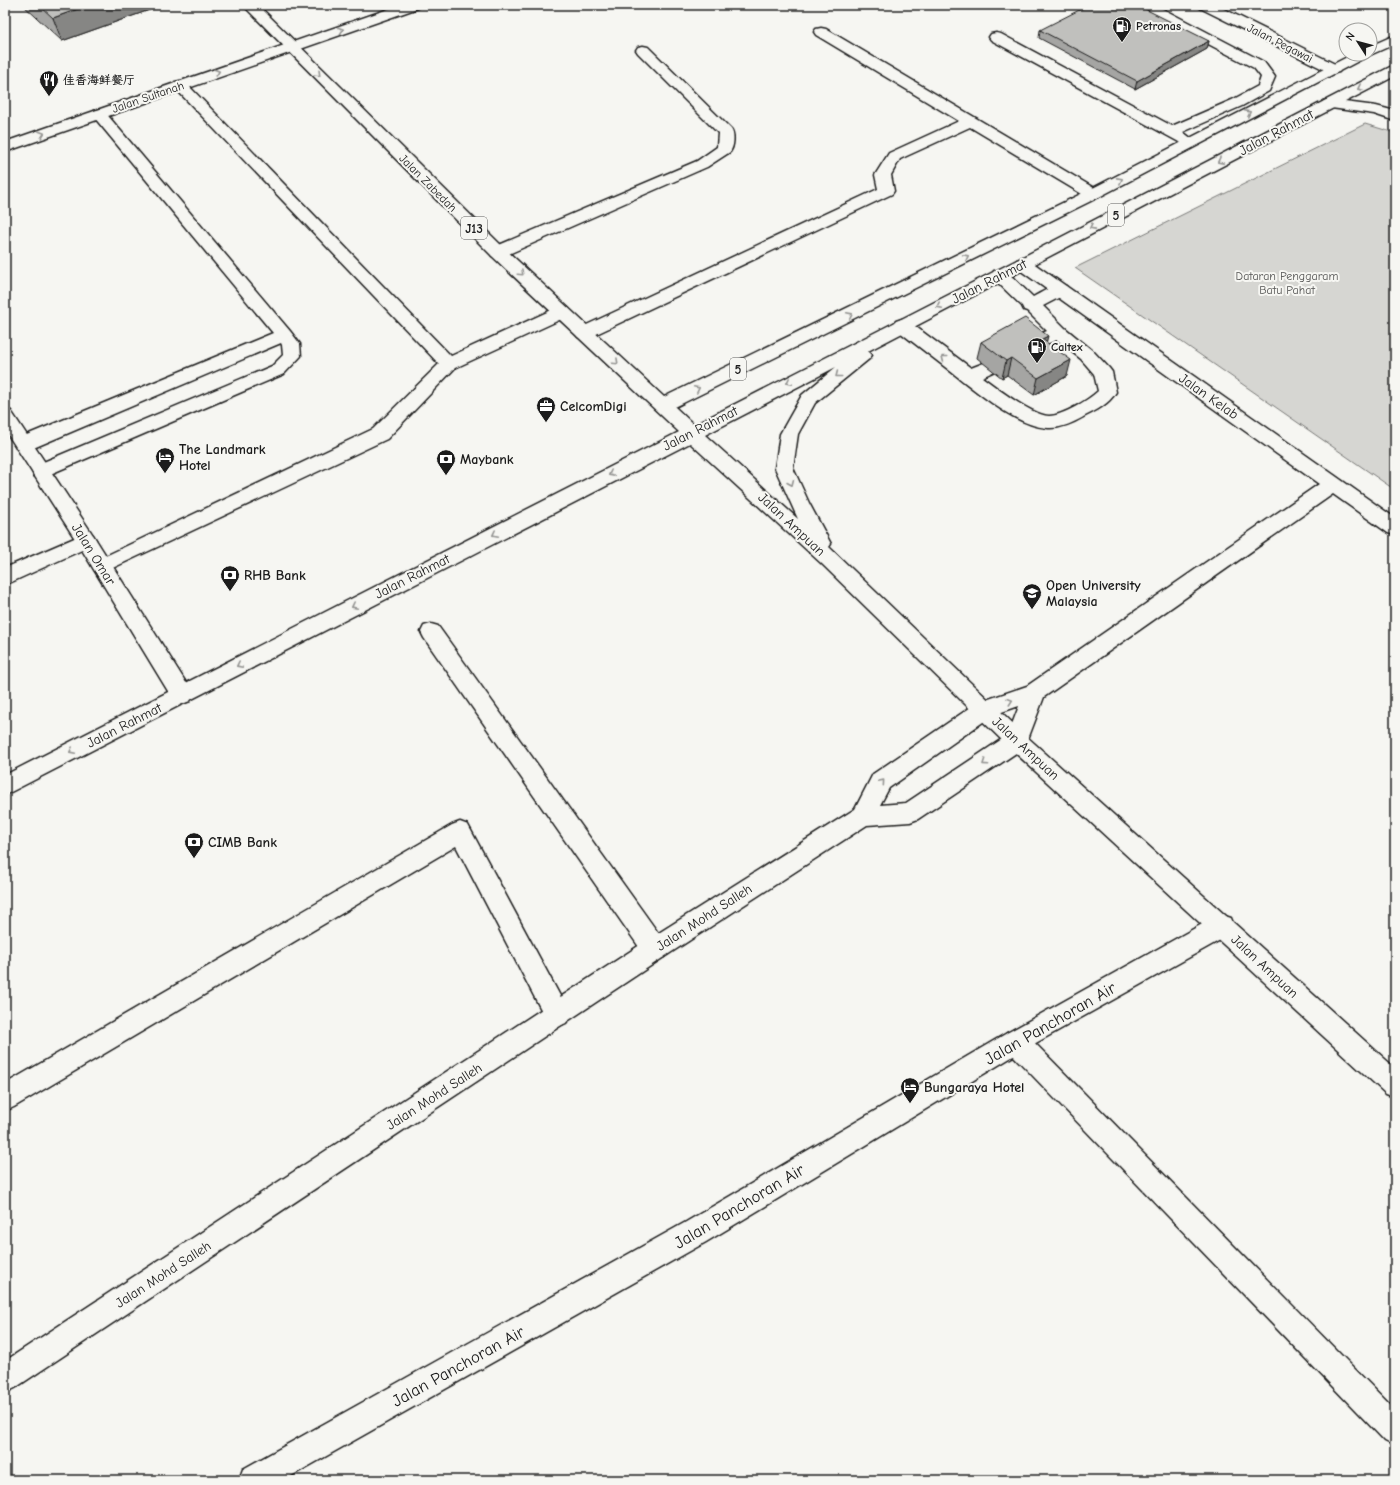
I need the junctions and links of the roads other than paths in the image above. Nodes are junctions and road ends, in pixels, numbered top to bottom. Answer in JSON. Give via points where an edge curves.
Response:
{"nodes":[{"id":1,"x":250,"y":5,"type":"edge"},
{"id":2,"x":413,"y":5,"type":"edge"},
{"id":3,"x":1152,"y":5,"type":"edge"},
{"id":4,"x":1205,"y":5,"type":"edge"},
{"id":5,"x":821,"y":32,"type":"dead end"},
{"id":6,"x":996,"y":37,"type":"dead end"},
{"id":7,"x":1395,"y":39,"type":"edge"},
{"id":8,"x":290,"y":47,"type":"junction"},
{"id":9,"x":1378,"y":47,"type":"edge"},
{"id":10,"x":643,"y":50,"type":"dead end"},
{"id":11,"x":1348,"y":62,"type":"edge"},
{"id":12,"x":1334,"y":69,"type":"junction"},
{"id":13,"x":1394,"y":73,"type":"edge"},
{"id":14,"x":180,"y":85,"type":"junction"},
{"id":15,"x":1329,"y":104,"type":"junction"},
{"id":16,"x":99,"y":114,"type":"junction"},
{"id":17,"x":1395,"y":116,"type":"edge"},
{"id":18,"x":970,"y":121,"type":"junction"},
{"id":19,"x":1171,"y":132,"type":"junction"},
{"id":20,"x":1190,"y":143,"type":"junction"},
{"id":21,"x":5,"y":146,"type":"edge"},
{"id":22,"x":1093,"y":194,"type":"junction"},
{"id":23,"x":498,"y":252,"type":"junction"},
{"id":24,"x":1023,"y":264,"type":"junction"},
{"id":25,"x":1000,"y":275,"type":"junction"},
{"id":26,"x":1060,"y":290,"type":"junction"},
{"id":27,"x":1030,"y":306,"type":"junction"},
{"id":28,"x":562,"y":312,"type":"junction"},
{"id":29,"x":902,"y":325,"type":"junction"},
{"id":30,"x":1059,"y":332,"type":"junction"},
{"id":31,"x":584,"y":333,"type":"junction"},
{"id":32,"x":284,"y":335,"type":"junction"},
{"id":33,"x":1032,"y":343,"type":"edge"},
{"id":34,"x":449,"y":364,"type":"junction"},
{"id":35,"x":989,"y":367,"type":"edge"},
{"id":36,"x":969,"y":376,"type":"junction"},
{"id":37,"x":662,"y":406,"type":"junction"},
{"id":38,"x":5,"y":415,"type":"edge"},
{"id":39,"x":692,"y":433,"type":"junction"},
{"id":40,"x":24,"y":444,"type":"junction"},
{"id":41,"x":41,"y":471,"type":"junction"},
{"id":42,"x":1333,"y":484,"type":"junction"},
{"id":43,"x":1395,"y":528,"type":"edge"},
{"id":44,"x":86,"y":540,"type":"junction"},
{"id":45,"x":829,"y":559,"type":"junction"},
{"id":46,"x":102,"y":566,"type":"junction"},
{"id":47,"x":5,"y":577,"type":"edge"},
{"id":48,"x":431,"y":632,"type":"dead end"},
{"id":49,"x":1035,"y":692,"type":"junction"},
{"id":50,"x":182,"y":695,"type":"junction"},
{"id":51,"x":985,"y":709,"type":"junction"},
{"id":52,"x":1017,"y":741,"type":"junction"},
{"id":53,"x":5,"y":786,"type":"edge"},
{"id":54,"x":863,"y":816,"type":"junction"},
{"id":55,"x":1222,"y":926,"type":"junction"},
{"id":56,"x":655,"y":949,"type":"junction"},
{"id":57,"x":557,"y":1015,"type":"junction"},
{"id":58,"x":1016,"y":1041,"type":"junction"},
{"id":59,"x":1395,"y":1085,"type":"edge"},
{"id":60,"x":5,"y":1098,"type":"edge"},
{"id":61,"x":5,"y":1378,"type":"edge"},
{"id":62,"x":1395,"y":1431,"type":"edge"},
{"id":63,"x":254,"y":1480,"type":"edge"}],
"edges":[{"from":1,"to":8,"type":"main road","name":"Jalan Zabedah","number":"J13"},
{"from":8,"to":2,"type":"main road","one_way":true},
{"from":3,"to":19,"type":"main road","via":[[1156,11],[1259,65],[1268,77],[1264,88],[1237,103]]},
{"from":4,"to":12,"type":"main road","name":"Jalan Pegawai"},
{"from":5,"to":18,"type":"main road"},
{"from":6,"to":19,"type":"main road"},
{"from":7,"to":9,"type":"main road"},
{"from":14,"to":8,"type":"main road","name":"Jalan Sultanah","one_way":true},
{"from":8,"to":23,"type":"main road","name":"Jalan Zabedah","number":"J13","one_way":true},
{"from":10,"to":23,"type":"main road","via":[[726,132],[725,149],[702,164]]},
{"from":11,"to":12,"type":"main road","name":"Jalan Rahmat","number":"5"},
{"from":20,"to":12,"type":"main road","name":"Jalan Rahmat","number":"5","one_way":true},
{"from":13,"to":15,"type":"main road","name":"Jalan Rahmat","number":"5","one_way":true},
{"from":14,"to":16,"type":"main road","name":"Jalan Sultanah"},
{"from":14,"to":34,"type":"main road"},
{"from":15,"to":17,"type":"main road","via":[[1376,110]]},
{"from":15,"to":24,"type":"main road","name":"Jalan Rahmat","number":"5","one_way":true},
{"from":21,"to":16,"type":"main road","name":"Jalan Sultanah","one_way":true},
{"from":16,"to":32,"type":"main road"},
{"from":18,"to":22,"type":"main road"},
{"from":18,"to":31,"type":"main road","via":[[894,156],[883,175],[886,191]]},
{"from":19,"to":20,"type":"main road"},
{"from":22,"to":20,"type":"main road","name":"Jalan Rahmat","number":"5","one_way":true},
{"from":37,"to":22,"type":"main road","name":"Jalan Rahmat","number":"5","one_way":true},
{"from":23,"to":28,"type":"main road","name":"Jalan Zabedah","number":"J13","one_way":true},
{"from":24,"to":25,"type":"main road","name":"Jalan Rahmat","number":"5"},
{"from":24,"to":26,"type":"main road","name":"Jalan Kelab"},
{"from":25,"to":27,"type":"main road"},
{"from":25,"to":29,"type":"main road","name":"Jalan Rahmat","number":"5","one_way":true},
{"from":26,"to":27,"type":"main road"},
{"from":26,"to":42,"type":"main road","name":"Jalan Kelab"},
{"from":27,"to":30,"type":"main road"},
{"from":28,"to":31,"type":"main road","name":"Jalan Zabedah","number":"J13"},
{"from":28,"to":34,"type":"main road"},
{"from":36,"to":29,"type":"main road","one_way":true},
{"from":29,"to":39,"type":"main road","name":"Jalan Rahmat","number":"5","one_way":true},
{"from":29,"to":45,"type":"main road","one_way":true,"via":[[808,399],[789,434],[784,468]]},
{"from":30,"to":33,"type":"main road"},
{"from":30,"to":36,"type":"main road","via":[[1103,372],[1107,392],[1098,402],[1065,420],[1049,422],[1034,418]]},
{"from":31,"to":37,"type":"main road","name":"Jalan Zabedah","number":"J13","one_way":true},
{"from":32,"to":40,"type":"main road"},
{"from":32,"to":41,"type":"main road","via":[[291,344],[292,356],[278,370]]},
{"from":34,"to":46,"type":"main road","via":[[380,434]]},
{"from":35,"to":36,"type":"main road"},
{"from":37,"to":39,"type":"main road","name":"Jalan Ampuan","number":"J13"},
{"from":38,"to":40,"type":"main road","name":"Jalan Omar"},
{"from":39,"to":45,"type":"main road","name":"Jalan Ampuan"},
{"from":39,"to":50,"type":"main road","name":"Jalan Rahmat","one_way":true},
{"from":40,"to":41,"type":"main road","name":"Jalan Omar"},
{"from":41,"to":44,"type":"main road","name":"Jalan Omar"},
{"from":42,"to":43,"type":"main road","name":"Jalan Kelab"},
{"from":42,"to":49,"type":"main road"},
{"from":44,"to":46,"type":"main road","name":"Jalan Omar"},
{"from":44,"to":47,"type":"main road"},
{"from":45,"to":51,"type":"main road","name":"Jalan Ampuan"},
{"from":46,"to":50,"type":"main road","name":"Jalan Omar"},
{"from":48,"to":56,"type":"main road"},
{"from":51,"to":49,"type":"main road","one_way":true},
{"from":49,"to":52,"type":"main road"},
{"from":50,"to":53,"type":"main road","name":"Jalan Rahmat","one_way":true},
{"from":51,"to":52,"type":"main road","name":"Jalan Ampuan"},
{"from":54,"to":51,"type":"main road","one_way":true,"via":[[881,781]]},
{"from":52,"to":54,"type":"main road","one_way":true,"via":[[910,812]]},
{"from":52,"to":55,"type":"main road","name":"Jalan Ampuan"},
{"from":54,"to":56,"type":"main road","name":"Jalan Mohd Salleh"},
{"from":55,"to":58,"type":"main road","name":"Jalan Panchoran Air"},
{"from":55,"to":59,"type":"main road","name":"Jalan Ampuan"},
{"from":56,"to":57,"type":"main road","name":"Jalan Mohd Salleh"},
{"from":57,"to":60,"type":"main road","via":[[460,832]]},
{"from":57,"to":61,"type":"main road","name":"Jalan Mohd Salleh"},
{"from":58,"to":62,"type":"main road"},
{"from":58,"to":63,"type":"main road","name":"Jalan Panchoran Air","via":[[696,1232]]}]}
